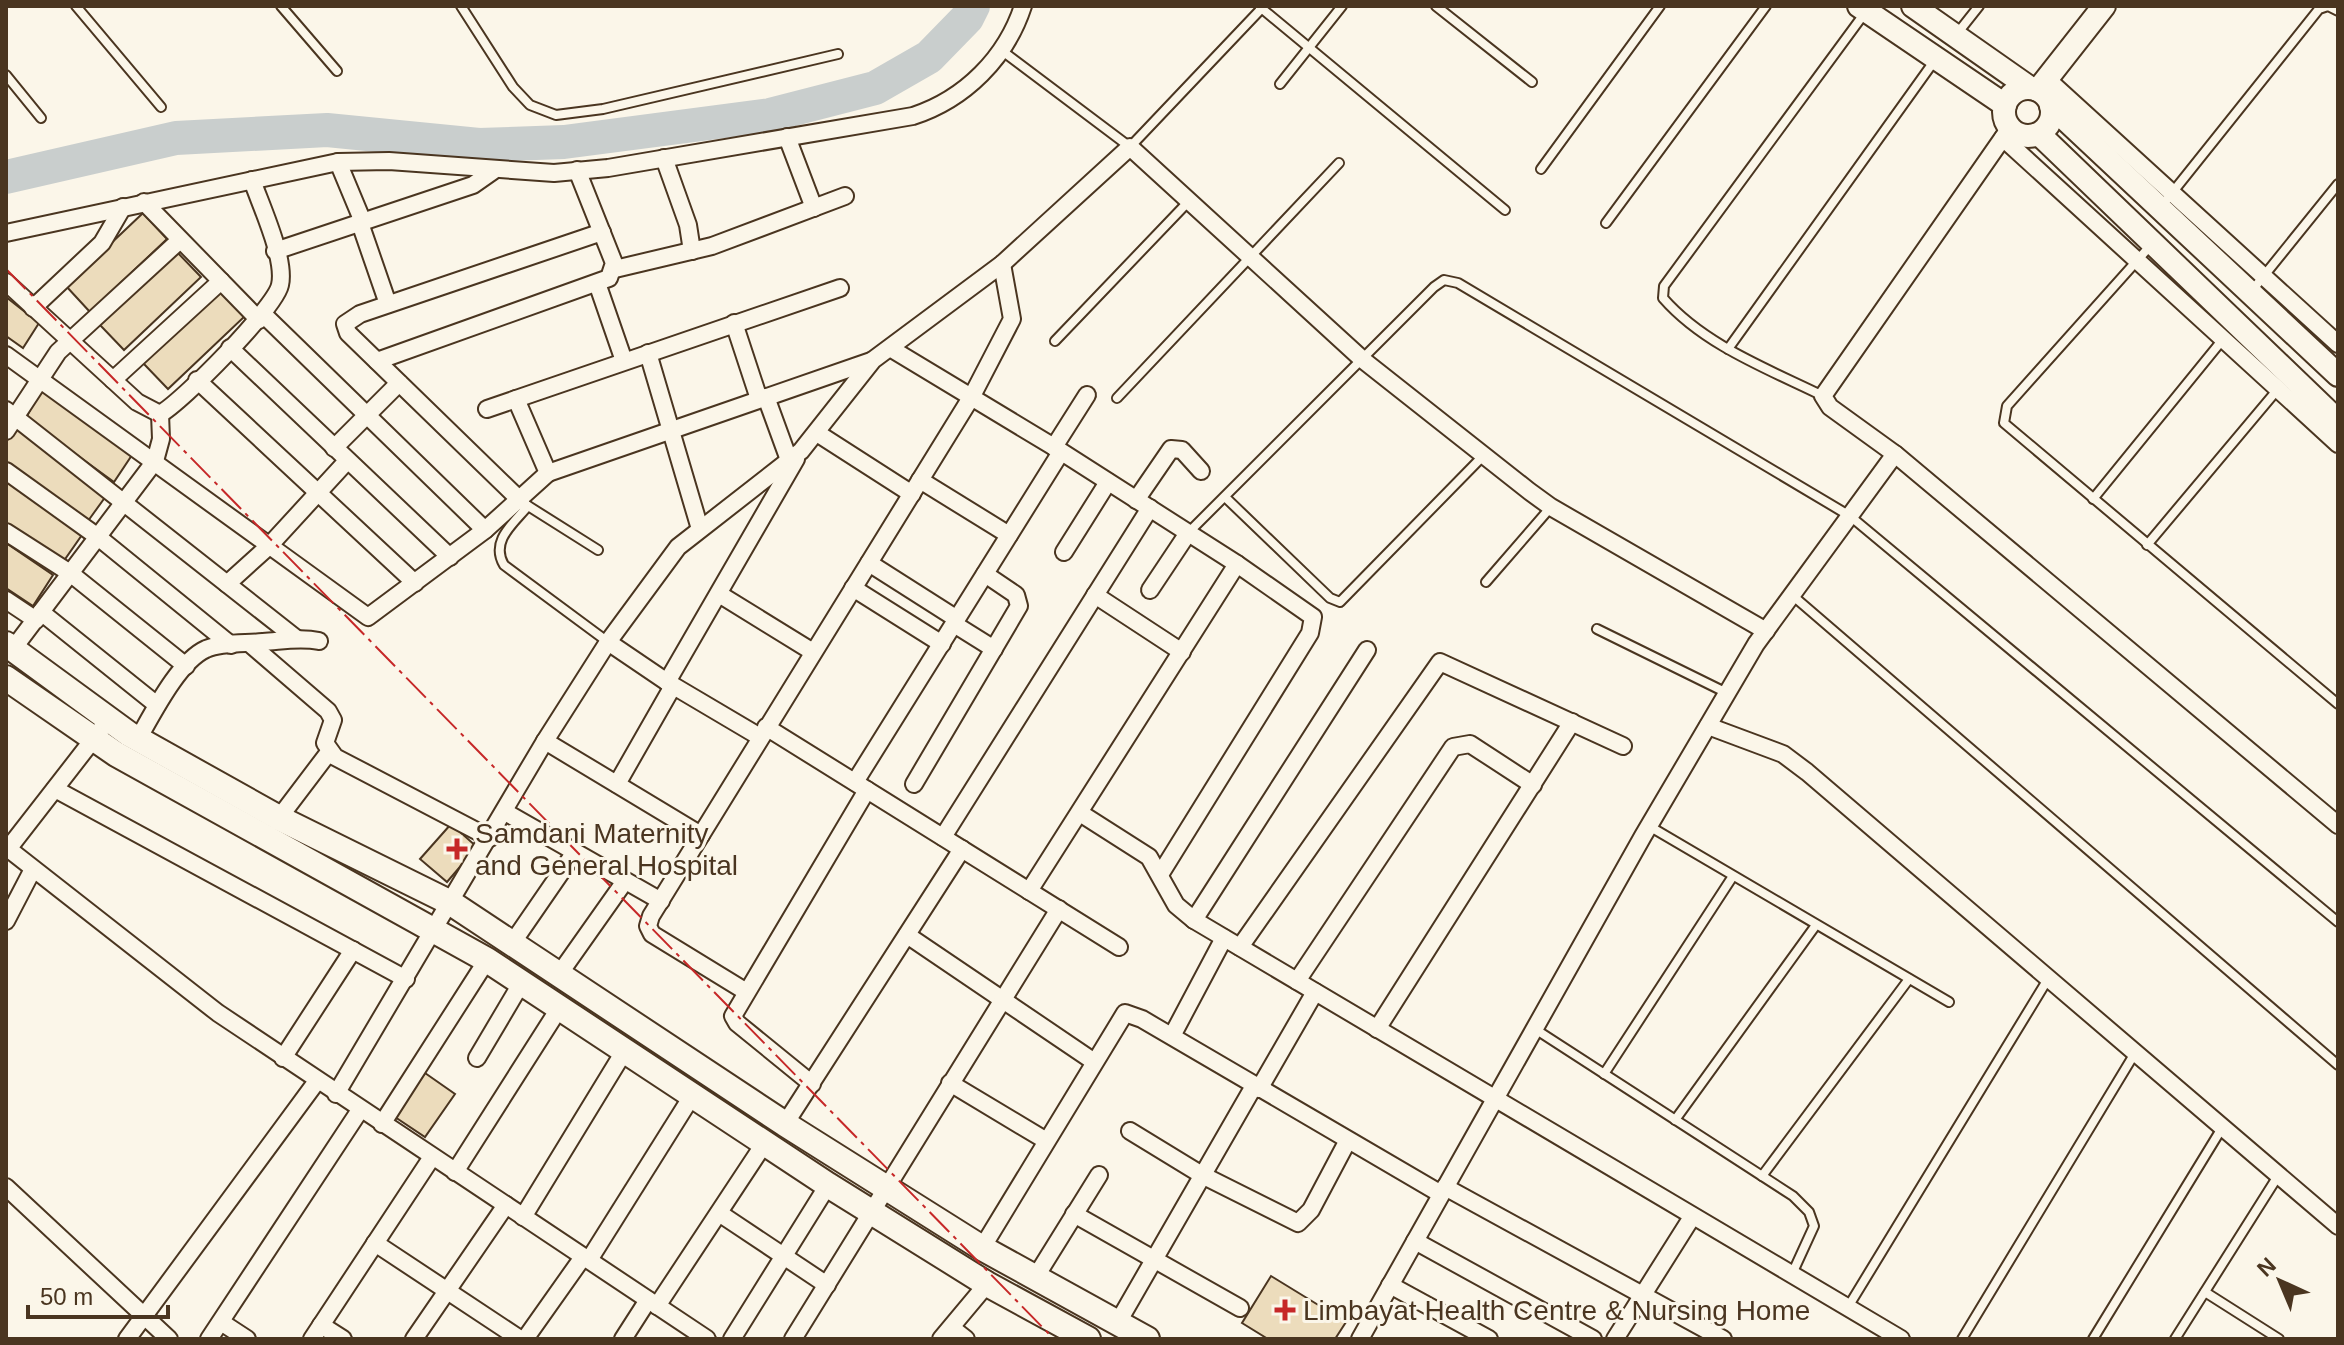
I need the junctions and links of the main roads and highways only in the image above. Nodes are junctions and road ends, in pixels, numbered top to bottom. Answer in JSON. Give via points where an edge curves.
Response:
{"nodes":[{"id":1,"x":10,"y":646,"type":"edge"},
{"id":2,"x":6,"y":678,"type":"edge"},
{"id":3,"x":1088,"y":1339,"type":"edge"},
{"id":4,"x":1147,"y":1339,"type":"edge"}],
"edges":[{"from":1,"to":4,"type":"main road","via":[[138,739],[279,818],[451,903],[982,1248]]},
{"from":2,"to":3,"type":"main road","via":[[94,739],[437,929],[828,1185],[987,1284]]}]}
